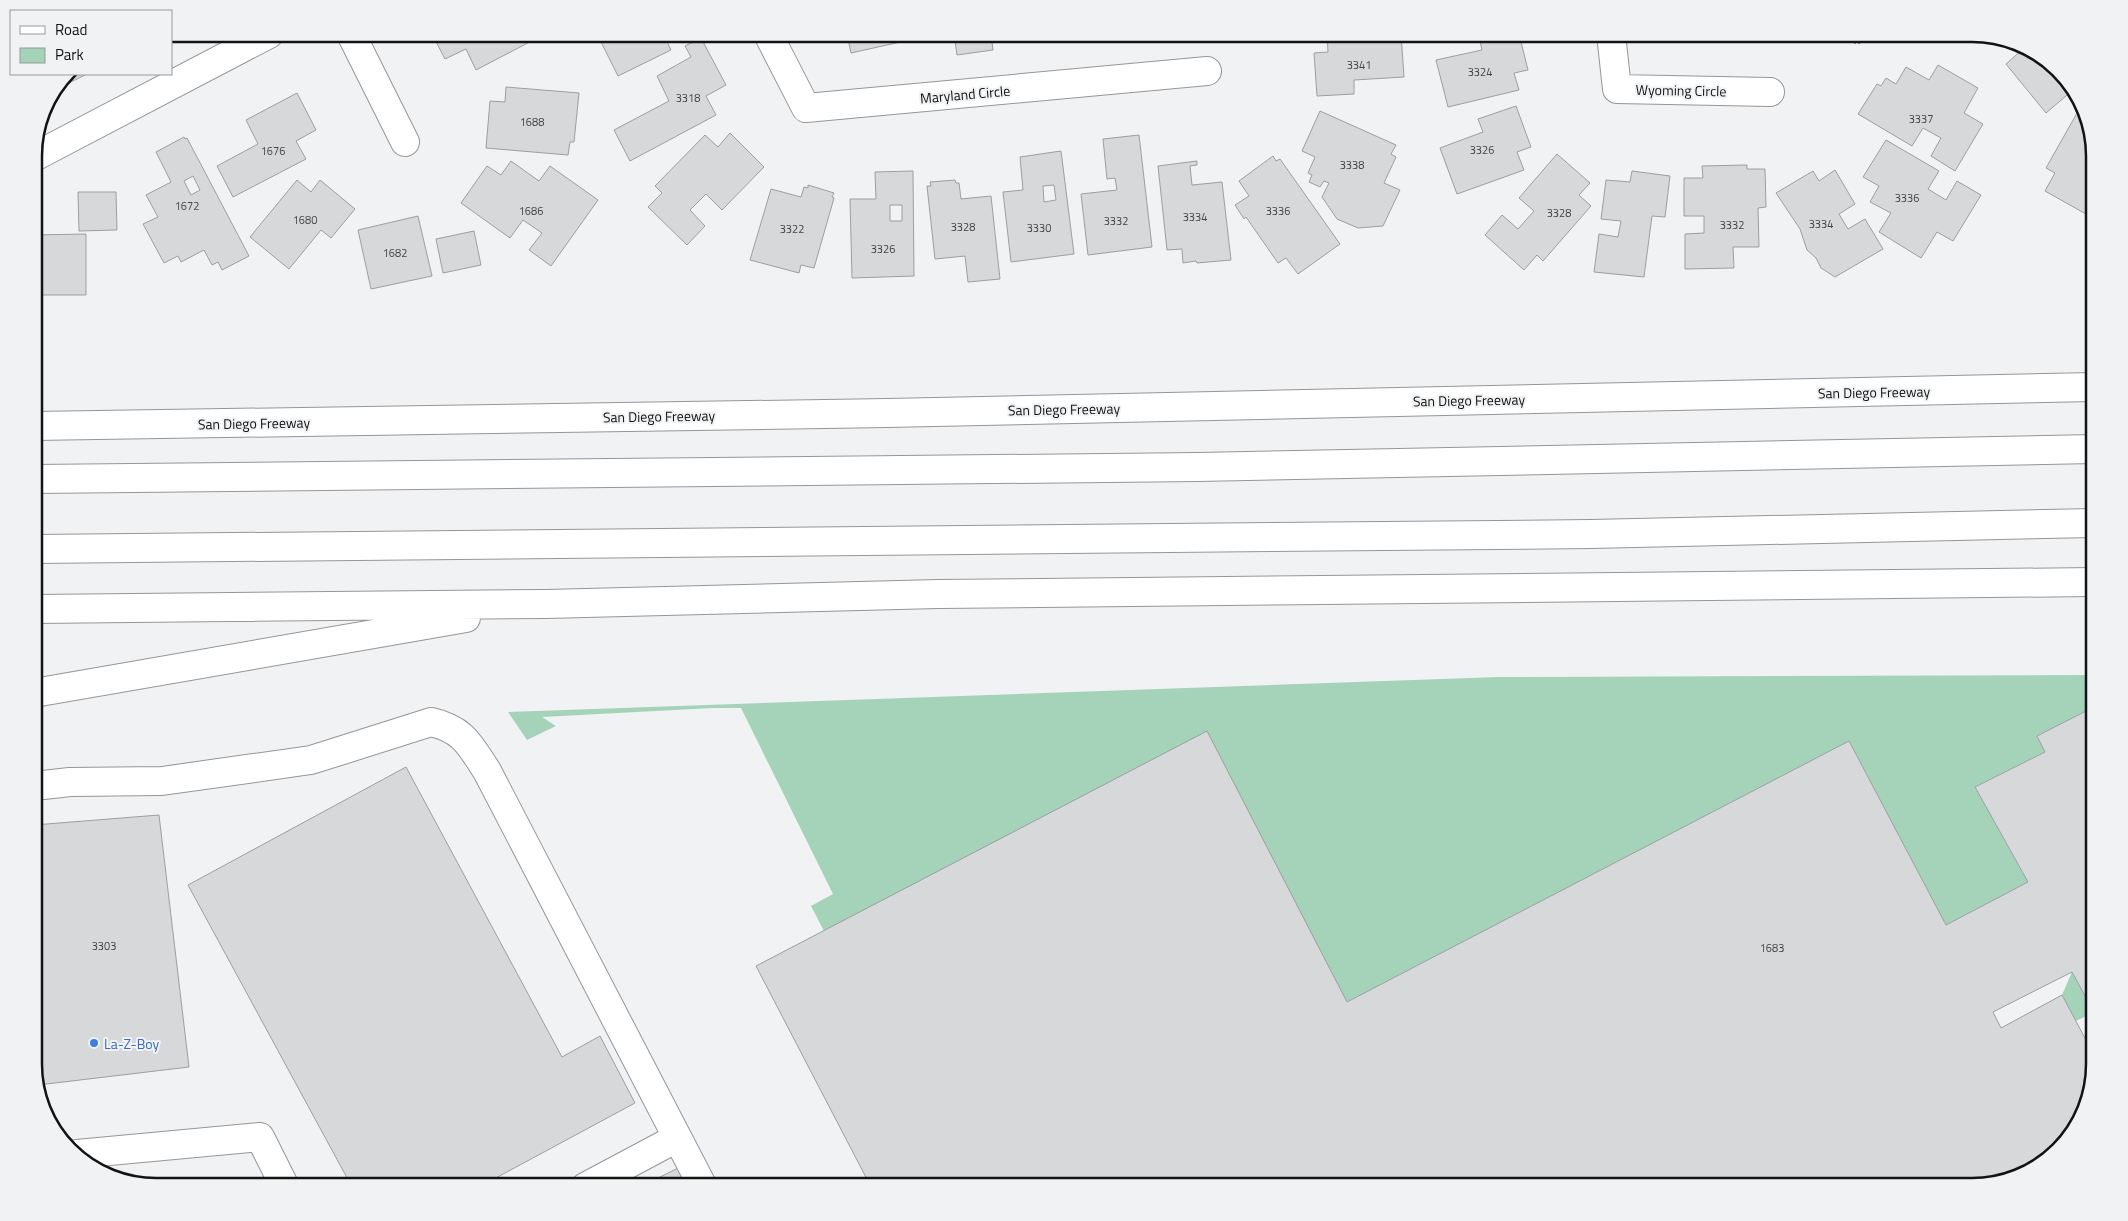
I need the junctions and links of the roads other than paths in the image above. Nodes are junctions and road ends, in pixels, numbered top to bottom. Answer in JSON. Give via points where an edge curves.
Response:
{"nodes":[{"id":1,"x":255,"y":42,"type":"edge"},
{"id":2,"x":355,"y":42,"type":"edge"},
{"id":3,"x":772,"y":42,"type":"edge"},
{"id":4,"x":1612,"y":42,"type":"edge"},
{"id":5,"x":1206,"y":71,"type":"dead end"},
{"id":6,"x":1770,"y":92,"type":"dead end"},
{"id":7,"x":405,"y":142,"type":"dead end"},
{"id":8,"x":43,"y":152,"type":"edge"},
{"id":9,"x":2085,"y":387,"type":"edge"},
{"id":10,"x":43,"y":426,"type":"edge"},
{"id":11,"x":2085,"y":449,"type":"edge"},
{"id":12,"x":43,"y":479,"type":"edge"},
{"id":13,"x":2085,"y":522,"type":"edge"},
{"id":14,"x":43,"y":549,"type":"edge"},
{"id":15,"x":2085,"y":582,"type":"edge"},
{"id":16,"x":546,"y":604,"type":"junction"},
{"id":17,"x":43,"y":609,"type":"edge"},
{"id":18,"x":43,"y":691,"type":"edge"},
{"id":19,"x":43,"y":785,"type":"edge"},
{"id":20,"x":677,"y":1138,"type":"junction"},
{"id":21,"x":85,"y":1153,"type":"edge"},
{"id":22,"x":280,"y":1178,"type":"edge"},
{"id":23,"x":602,"y":1178,"type":"edge"},
{"id":24,"x":698,"y":1178,"type":"edge"}],
"edges":[{"from":1,"to":8,"type":"main road"},
{"from":2,"to":7,"type":"main road"},
{"from":3,"to":5,"type":"main road","name":"Maryland Circle","via":[[806,108]]},
{"from":4,"to":6,"type":"main road","name":"Wyoming Circle","via":[[1616,89]]},
{"from":9,"to":10,"type":"main road","name":"San Diego Freeway","via":[[867,413]]},
{"from":11,"to":12,"type":"main road","via":[[1208,467]]},
{"from":13,"to":14,"type":"main road","via":[[1591,534]]},
{"from":15,"to":16,"type":"main road","via":[[938,594]]},
{"from":16,"to":17,"type":"main road"},
{"from":16,"to":18,"type":"main road"},
{"from":19,"to":20,"type":"main road","via":[[162,781],[310,760],[431,722],[447,725],[466,738],[487,771]]},
{"from":20,"to":23,"type":"main road"},
{"from":20,"to":24,"type":"main road"},
{"from":21,"to":22,"type":"main road","via":[[260,1137]]}]}
